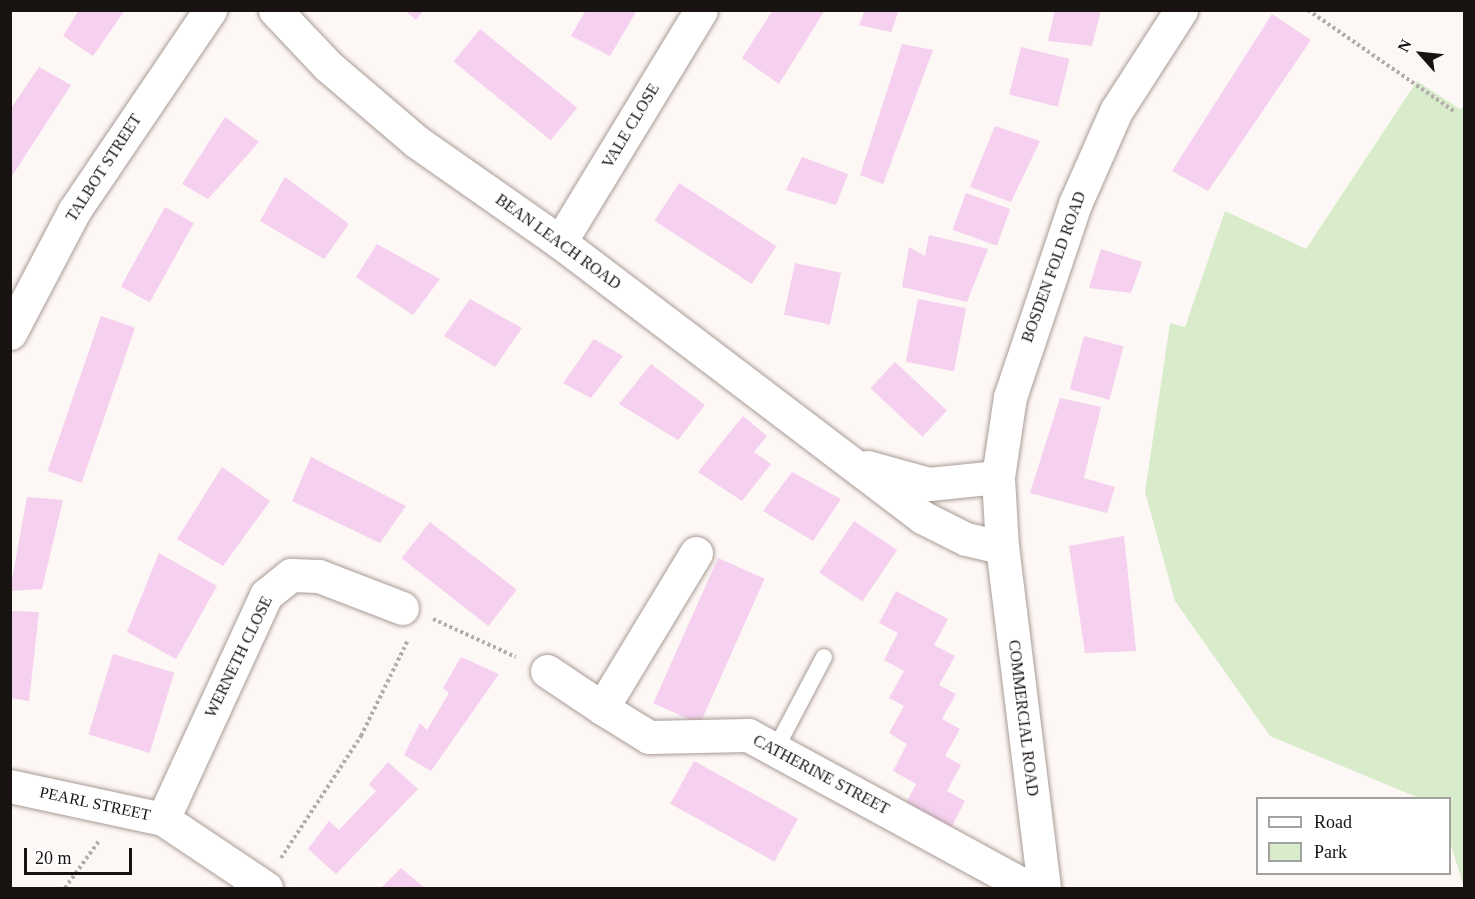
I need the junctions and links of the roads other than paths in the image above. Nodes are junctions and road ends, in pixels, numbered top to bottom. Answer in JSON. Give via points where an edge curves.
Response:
{"nodes":[{"id":1,"x":210,"y":10,"type":"edge"},
{"id":2,"x":274,"y":10,"type":"edge"},
{"id":3,"x":701,"y":10,"type":"edge"},
{"id":4,"x":1181,"y":10,"type":"edge"},
{"id":5,"x":560,"y":242,"type":"junction"},
{"id":6,"x":10,"y":333,"type":"edge"},
{"id":7,"x":851,"y":461,"type":"junction"},
{"id":8,"x":998,"y":477,"type":"junction"},
{"id":9,"x":1002,"y":547,"type":"junction"},
{"id":10,"x":696,"y":553,"type":"dead end"},
{"id":11,"x":411,"y":611,"type":"road end"},
{"id":12,"x":824,"y":657,"type":"dead end"},
{"id":13,"x":547,"y":671,"type":"road end"},
{"id":14,"x":602,"y":708,"type":"junction"},
{"id":15,"x":775,"y":750,"type":"junction"},
{"id":16,"x":10,"y":786,"type":"edge"},
{"id":17,"x":163,"y":819,"type":"junction"},
{"id":18,"x":264,"y":887,"type":"edge"},
{"id":19,"x":1029,"y":888,"type":"edge"},
{"id":20,"x":1044,"y":888,"type":"edge"}],
"edges":[{"from":1,"to":6,"type":"street","name":"TALBOT STREET","via":[[74,211]]},
{"from":2,"to":5,"type":"street","name":"BEAN LEACH ROAD","via":[[328,66],[417,142]]},
{"from":3,"to":5,"type":"street","name":"VALE CLOSE"},
{"from":4,"to":8,"type":"street","name":"BOSDEN FOLD ROAD","via":[[1116,111],[1075,204],[1010,397]]},
{"from":5,"to":7,"type":"street","name":"BEAN LEACH ROAD"},
{"from":7,"to":8,"type":"street","name":"BEAN LEACH ROAD","via":[[929,484]]},
{"from":7,"to":9,"type":"street","name":"BEAN LEACH ROAD","via":[[922,517],[966,539]]},
{"from":8,"to":9,"type":"street","name":"BOSDEN FOLD ROAD"},
{"from":9,"to":20,"type":"street","name":"COMMERCIAL ROAD"},
{"from":10,"to":14,"type":"street"},
{"from":11,"to":17,"type":"street","name":"WERNETH CLOSE","via":[[319,576],[291,575],[266,595]]},
{"from":12,"to":15,"type":"lane"},
{"from":13,"to":14,"type":"street","name":"CATHERINE STREET"},
{"from":14,"to":15,"type":"street","name":"CATHERINE STREET","via":[[649,737],[748,735]]},
{"from":15,"to":19,"type":"street","name":"CATHERINE STREET"},
{"from":16,"to":17,"type":"street","name":"PEARL STREET"},
{"from":17,"to":18,"type":"street","name":"PEARL STREET"}]}
